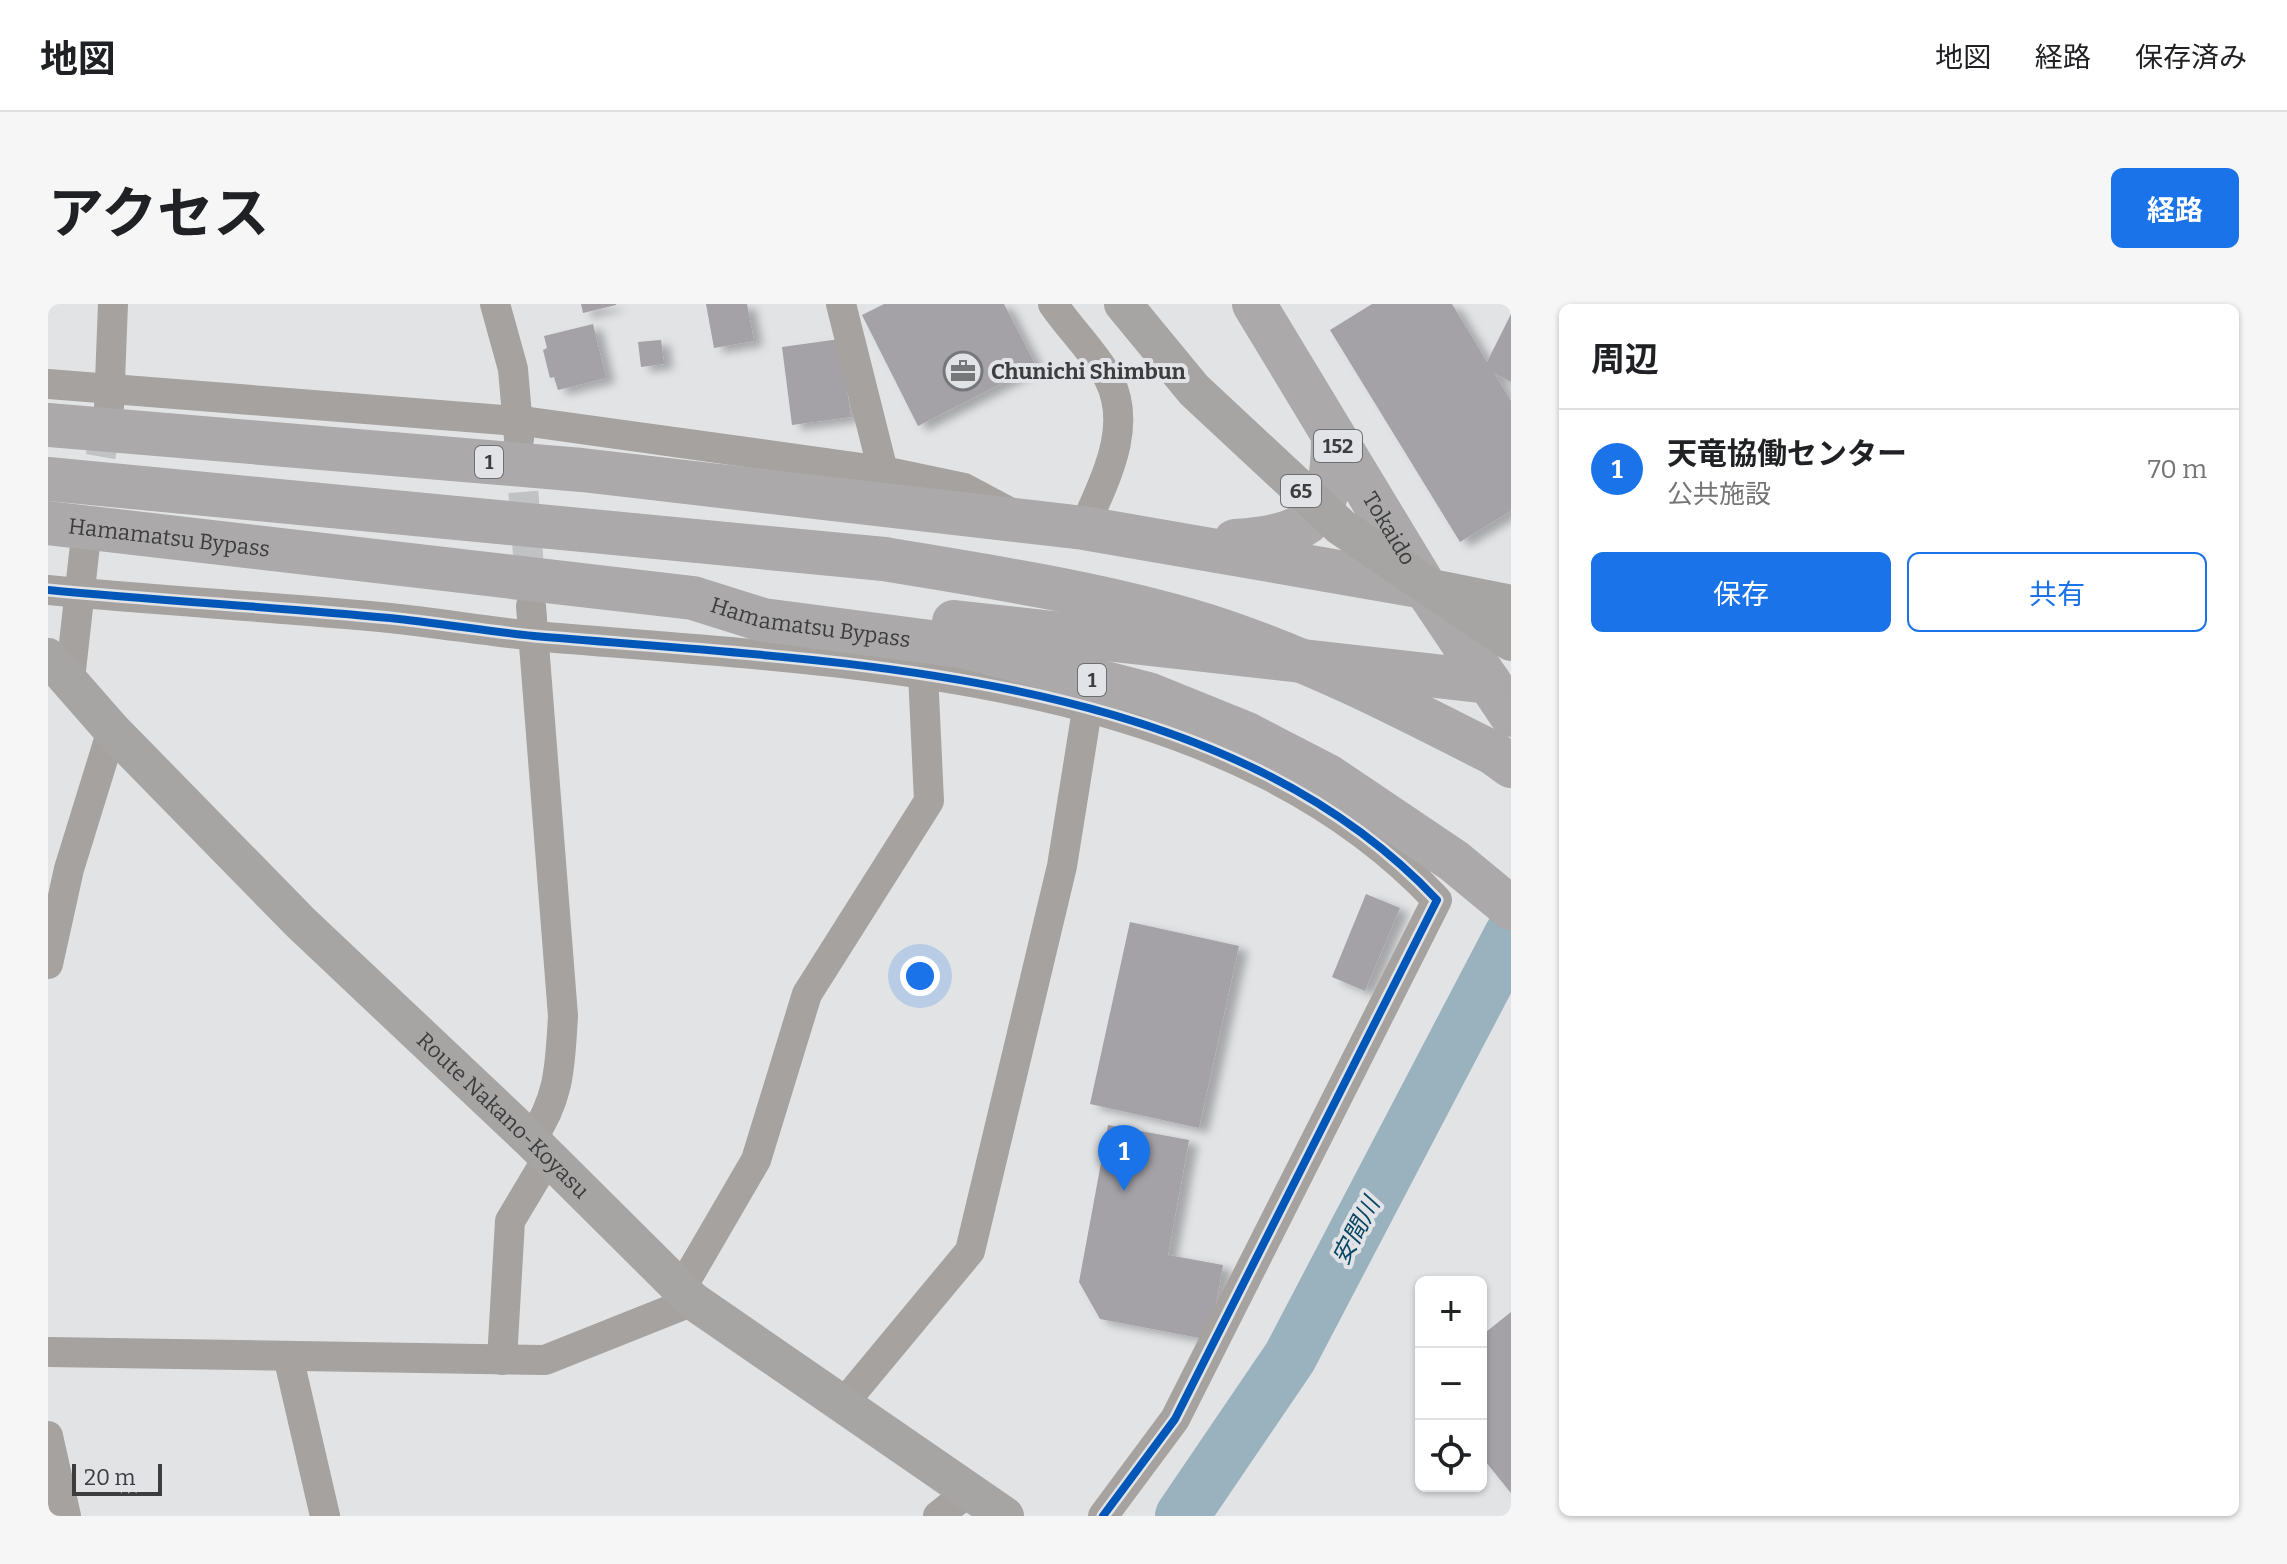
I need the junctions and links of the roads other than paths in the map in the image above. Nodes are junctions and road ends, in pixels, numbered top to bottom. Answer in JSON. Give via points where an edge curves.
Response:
{"nodes":[{"id":1,"x":113,"y":304,"type":"edge"},
{"id":2,"x":495,"y":304,"type":"edge"},
{"id":3,"x":841,"y":304,"type":"edge"},
{"id":4,"x":1053,"y":304,"type":"edge"},
{"id":5,"x":1123,"y":304,"type":"edge"},
{"id":6,"x":1254,"y":304,"type":"edge"},
{"id":7,"x":48,"y":384,"type":"edge"},
{"id":8,"x":109,"y":401,"type":"junction"},
{"id":9,"x":48,"y":425,"type":"edge"},
{"id":10,"x":519,"y":431,"type":"junction"},
{"id":11,"x":1333,"y":438,"type":"junction"},
{"id":12,"x":883,"y":471,"type":"junction"},
{"id":13,"x":48,"y":479,"type":"edge"},
{"id":14,"x":1025,"y":521,"type":"junction"},
{"id":15,"x":48,"y":523,"type":"edge"},
{"id":16,"x":1084,"y":528,"type":"junction"},
{"id":17,"x":1189,"y":543,"type":"junction"},
{"id":18,"x":85,"y":545,"type":"dead end"},
{"id":19,"x":1425,"y":587,"type":"junction"},
{"id":20,"x":63,"y":591,"type":"edge"},
{"id":21,"x":693,"y":598,"type":"junction"},
{"id":22,"x":1511,"y":604,"type":"edge"},
{"id":23,"x":532,"y":621,"type":"junction"},
{"id":24,"x":1511,"y":642,"type":"edge"},
{"id":25,"x":59,"y":668,"type":"edge"},
{"id":26,"x":923,"y":673,"type":"junction"},
{"id":27,"x":1504,"y":693,"type":"edge"},
{"id":28,"x":1087,"y":710,"type":"junction"},
{"id":29,"x":1511,"y":724,"type":"edge"},
{"id":30,"x":112,"y":730,"type":"junction"},
{"id":31,"x":1511,"y":766,"type":"edge"},
{"id":32,"x":1445,"y":881,"type":"junction"},
{"id":33,"x":1511,"y":908,"type":"edge"},
{"id":34,"x":48,"y":964,"type":"edge"},
{"id":35,"x":539,"y":1150,"type":"junction"},
{"id":36,"x":687,"y":1295,"type":"junction"},
{"id":37,"x":48,"y":1352,"type":"edge"},
{"id":38,"x":288,"y":1356,"type":"junction"},
{"id":39,"x":502,"y":1360,"type":"junction"},
{"id":40,"x":843,"y":1404,"type":"junction"},
{"id":41,"x":48,"y":1436,"type":"edge"},
{"id":42,"x":969,"y":1491,"type":"junction"},
{"id":43,"x":66,"y":1516,"type":"edge"},
{"id":44,"x":325,"y":1516,"type":"edge"},
{"id":45,"x":938,"y":1516,"type":"edge"},
{"id":46,"x":1005,"y":1516,"type":"edge"},
{"id":47,"x":1103,"y":1516,"type":"edge"}],
"edges":[{"from":1,"to":8,"type":"street"},
{"from":2,"to":10,"type":"street","via":[[513,369]]},
{"from":3,"to":12,"type":"street"},
{"from":4,"to":16,"type":"street","via":[[1109,380],[1120,423],[1110,467]]},
{"from":5,"to":24,"type":"main road","number":"65","bridge":true,"via":[[1194,390],[1341,527]]},
{"from":6,"to":11,"type":"highway","name":"Tokaido","number":"152"},
{"from":7,"to":8,"type":"street"},
{"from":8,"to":10,"type":"street"},
{"from":9,"to":14,"type":"highway","number":"1","via":[[582,470]]},
{"from":10,"to":12,"type":"street"},
{"from":11,"to":17,"type":"highway","number":"1","via":[[1333,474],[1319,511],[1303,529],[1271,539]]},
{"from":11,"to":19,"type":"highway","name":"Tokaido","number":"152"},
{"from":12,"to":14,"type":"street","via":[[964,488]]},
{"from":13,"to":31,"type":"highway","name":"Hamamatsu Bypass","bridge":true,"via":[[884,559],[1077,592],[1205,625],[1345,678]]},
{"from":14,"to":16,"type":"highway","number":"1"},
{"from":15,"to":21,"type":"highway","name":"Hamamatsu Bypass","number":"1"},
{"from":16,"to":17,"type":"highway","number":"1"},
{"from":17,"to":19,"type":"highway","number":"1"},
{"from":18,"to":20,"type":"street"},
{"from":19,"to":22,"type":"main road"},
{"from":19,"to":27,"type":"highway","name":"Tokaido"},
{"from":20,"to":23,"type":"street","via":[[388,618]]},
{"from":20,"to":25,"type":"street"},
{"from":21,"to":27,"type":"highway","number":"1","via":[[1084,634]]},
{"from":21,"to":32,"type":"highway","name":"Hamamatsu Bypass","number":"1","via":[[763,620],[961,646],[1148,694],[1247,734],[1328,776]]},
{"from":23,"to":26,"type":"street"},
{"from":23,"to":35,"type":"street","via":[[563,1016],[560,1076]]},
{"from":25,"to":30,"type":"main road","name":"Route Nakano-Koyasu"},
{"from":26,"to":28,"type":"street"},
{"from":26,"to":36,"type":"street","via":[[929,801],[807,994],[756,1160]]},
{"from":27,"to":29,"type":"highway","name":"Tokaido"},
{"from":28,"to":32,"type":"street","via":[[1184,738],[1282,785],[1362,832],[1404,864]]},
{"from":28,"to":40,"type":"street","via":[[1062,866],[970,1251]]},
{"from":30,"to":34,"type":"street","via":[[69,869]]},
{"from":30,"to":35,"type":"main road","name":"Route Nakano-Koyasu","via":[[301,923]]},
{"from":32,"to":33,"type":"highway","name":"Hamamatsu Bypass","number":"1"},
{"from":32,"to":47,"type":"street","via":[[1175,1419]]},
{"from":35,"to":36,"type":"main road","name":"Route Nakano-Koyasu"},
{"from":35,"to":39,"type":"street","via":[[510,1221]]},
{"from":36,"to":39,"type":"street","via":[[545,1360]]},
{"from":36,"to":40,"type":"main road","name":"Route Nakano-Koyasu"},
{"from":37,"to":38,"type":"street"},
{"from":38,"to":39,"type":"street"},
{"from":38,"to":44,"type":"street"},
{"from":40,"to":42,"type":"main road","name":"Route Nakano-Koyasu"},
{"from":41,"to":43,"type":"street"},
{"from":42,"to":45,"type":"street"},
{"from":42,"to":46,"type":"main road","name":"Route Nakano-Koyasu"}]}
